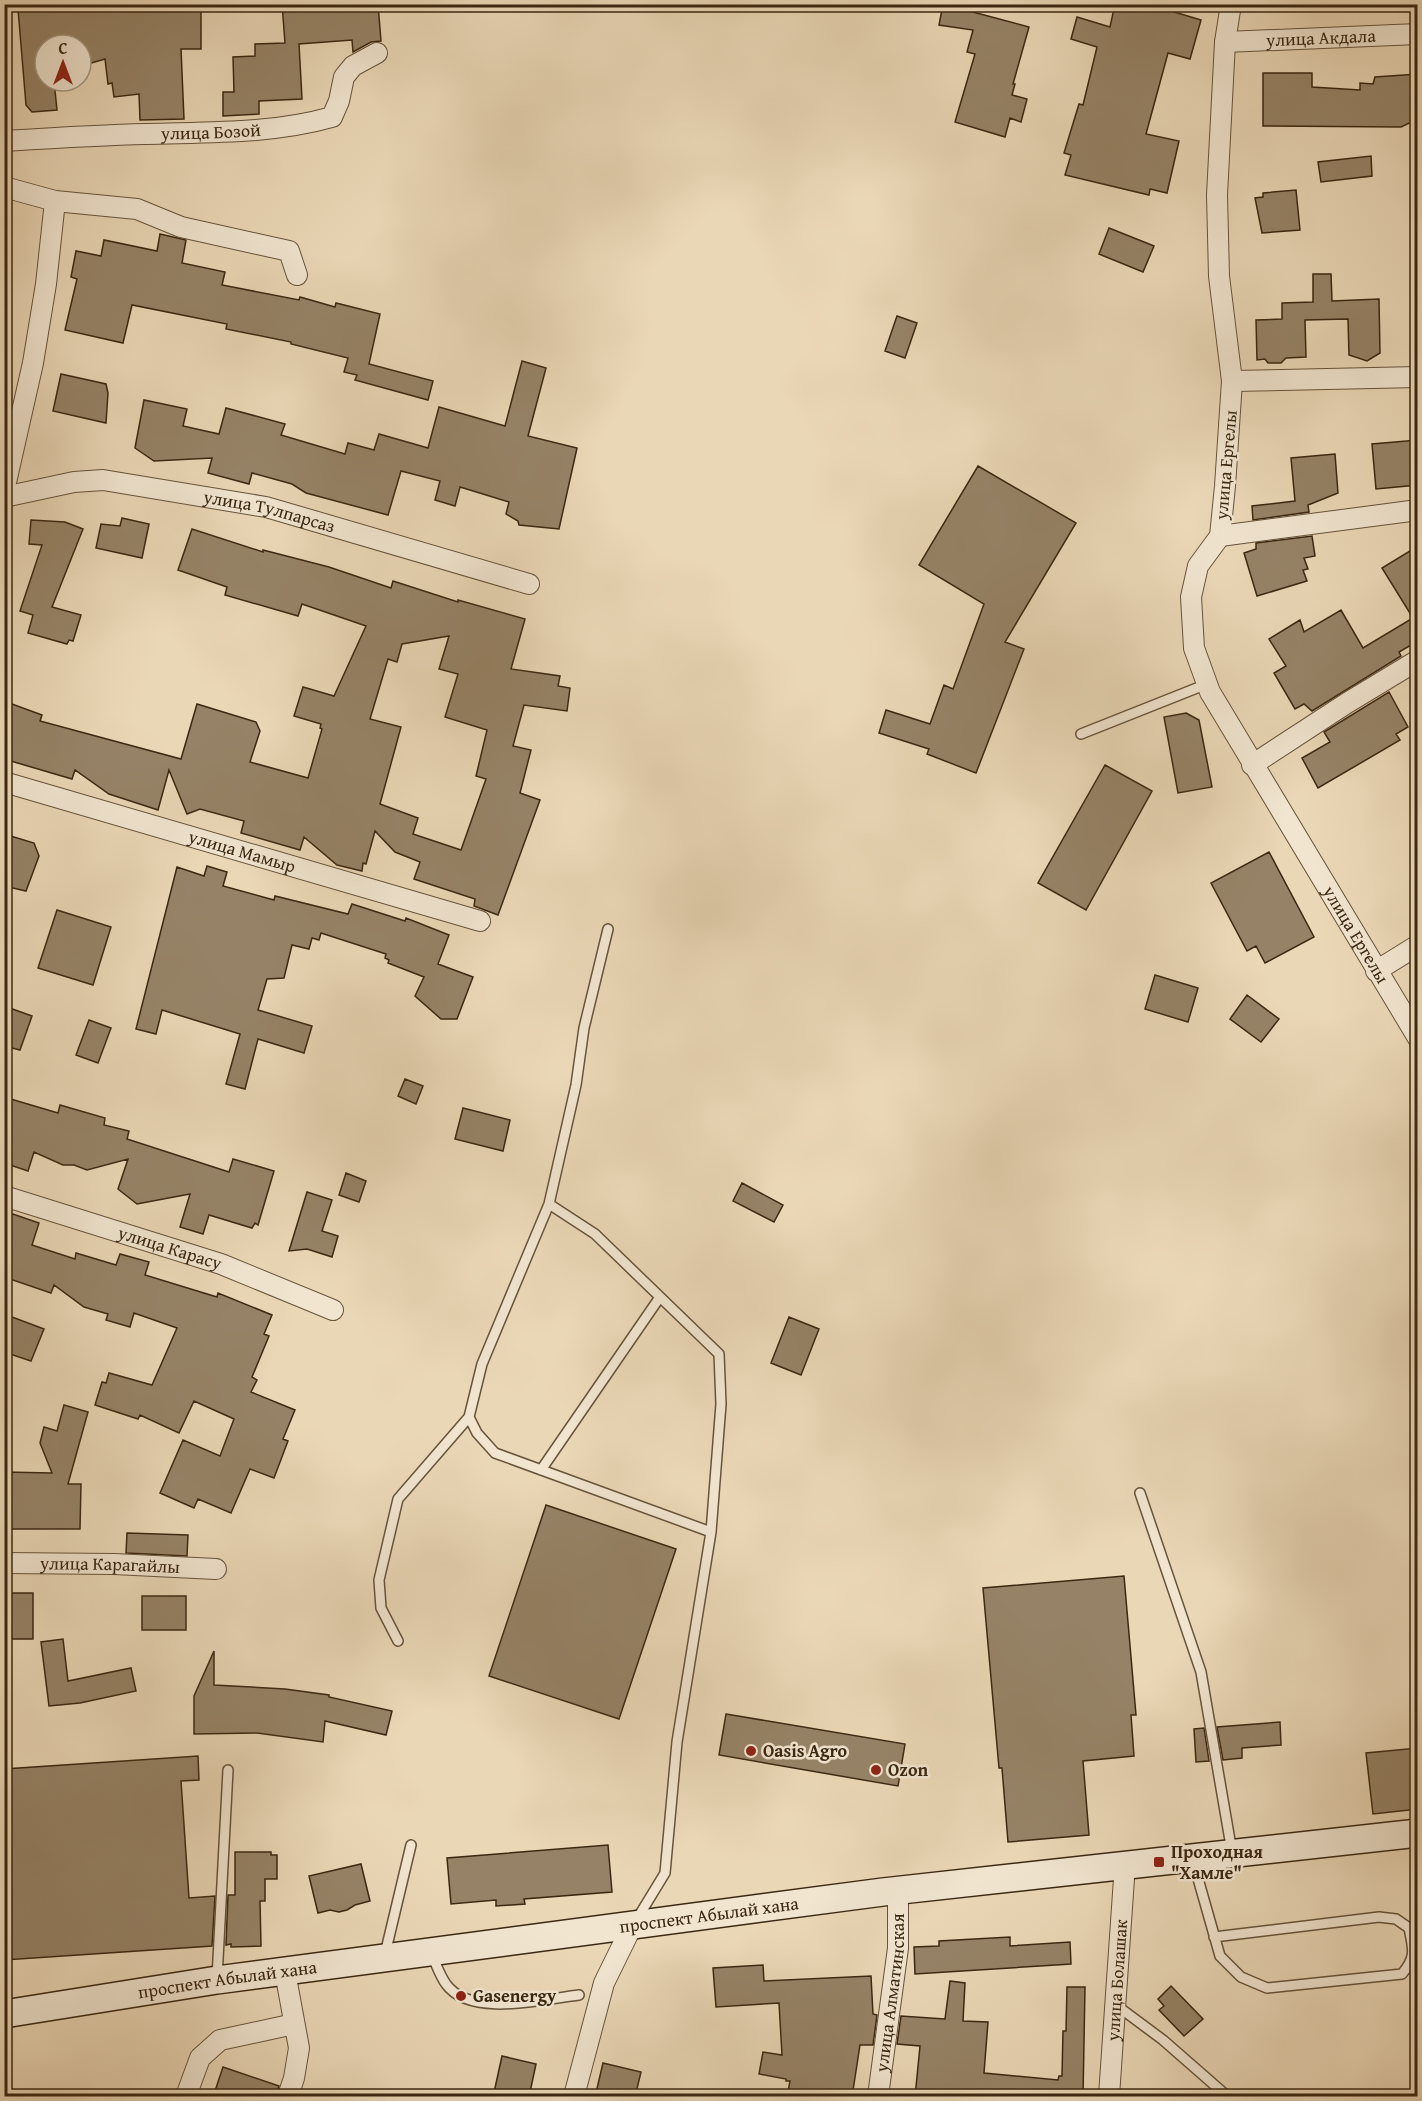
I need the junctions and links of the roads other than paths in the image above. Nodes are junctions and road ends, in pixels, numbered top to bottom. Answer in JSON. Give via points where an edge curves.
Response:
{"nodes":[{"id":1,"x":1231,"y":4,"type":"edge"},
{"id":2,"x":1418,"y":34,"type":"edge"},
{"id":3,"x":1225,"y":42,"type":"junction"},
{"id":4,"x":377,"y":53,"type":"dead end"},
{"id":5,"x":4,"y":141,"type":"edge"},
{"id":6,"x":4,"y":187,"type":"edge"},
{"id":7,"x":55,"y":201,"type":"junction"},
{"id":8,"x":297,"y":274,"type":"dead end"},
{"id":9,"x":1418,"y":377,"type":"edge"},
{"id":10,"x":1232,"y":381,"type":"junction"},
{"id":11,"x":4,"y":491,"type":"edge"},
{"id":12,"x":4,"y":497,"type":"edge"},
{"id":13,"x":1418,"y":510,"type":"edge"},
{"id":14,"x":1220,"y":536,"type":"junction"},
{"id":15,"x":529,"y":584,"type":"dead end"},
{"id":16,"x":1418,"y":660,"type":"edge"},
{"id":17,"x":1207,"y":684,"type":"junction"},
{"id":18,"x":1081,"y":735,"type":"dead end"},
{"id":19,"x":1252,"y":765,"type":"junction"},
{"id":20,"x":4,"y":782,"type":"edge"},
{"id":21,"x":480,"y":921,"type":"dead end"},
{"id":22,"x":608,"y":929,"type":"dead end"},
{"id":23,"x":1418,"y":945,"type":"edge"},
{"id":24,"x":1376,"y":971,"type":"junction"},
{"id":25,"x":1418,"y":1038,"type":"edge"},
{"id":26,"x":4,"y":1196,"type":"edge"},
{"id":27,"x":549,"y":1203,"type":"junction"},
{"id":28,"x":660,"y":1297,"type":"junction"},
{"id":29,"x":333,"y":1310,"type":"dead end"},
{"id":30,"x":469,"y":1417,"type":"junction"},
{"id":31,"x":541,"y":1470,"type":"junction"},
{"id":32,"x":1140,"y":1493,"type":"dead end"},
{"id":33,"x":711,"y":1532,"type":"junction"},
{"id":34,"x":4,"y":1563,"type":"edge"},
{"id":35,"x":216,"y":1569,"type":"dead end"},
{"id":36,"x":398,"y":1641,"type":"dead end"},
{"id":37,"x":228,"y":1770,"type":"dead end"},
{"id":38,"x":1418,"y":1833,"type":"edge"},
{"id":39,"x":411,"y":1845,"type":"dead end"},
{"id":40,"x":1233,"y":1854,"type":"junction"},
{"id":41,"x":1192,"y":1859,"type":"junction"},
{"id":42,"x":1125,"y":1864,"type":"junction"},
{"id":43,"x":898,"y":1890,"type":"junction"},
{"id":44,"x":632,"y":1926,"type":"junction"},
{"id":45,"x":1214,"y":1937,"type":"junction"},
{"id":46,"x":431,"y":1953,"type":"junction"},
{"id":47,"x":384,"y":1959,"type":"junction"},
{"id":48,"x":285,"y":1972,"type":"junction"},
{"id":49,"x":217,"y":1980,"type":"junction"},
{"id":50,"x":579,"y":1995,"type":"dead end"},
{"id":51,"x":1116,"y":2005,"type":"junction"},
{"id":52,"x":4,"y":2014,"type":"edge"},
{"id":53,"x":294,"y":2024,"type":"junction"},
{"id":54,"x":186,"y":2097,"type":"edge"},
{"id":55,"x":288,"y":2097,"type":"edge"},
{"id":56,"x":574,"y":2097,"type":"edge"},
{"id":57,"x":878,"y":2097,"type":"edge"},
{"id":58,"x":1109,"y":2097,"type":"edge"},
{"id":59,"x":1227,"y":2097,"type":"edge"}],
"edges":[{"from":1,"to":3,"type":"street","name":"улица Ергелы"},
{"from":2,"to":3,"type":"street","name":"улица Акдала"},
{"from":3,"to":10,"type":"street","name":"улица Ергелы","via":[[1217,195],[1219,276]]},
{"from":4,"to":5,"type":"street","name":"улица Бозой","via":[[353,66],[344,76],[332,117],[314,122],[276,129]]},
{"from":6,"to":7,"type":"street"},
{"from":7,"to":8,"type":"street","via":[[137,208],[181,227],[289,251]]},
{"from":7,"to":11,"type":"street","via":[[33,363]]},
{"from":9,"to":10,"type":"street"},
{"from":10,"to":14,"type":"street","name":"улица Ергелы"},
{"from":12,"to":15,"type":"street","name":"улица Тулпарсаз","via":[[103,480],[266,507]]},
{"from":13,"to":14,"type":"street"},
{"from":14,"to":17,"type":"street","name":"улица Ергелы","via":[[1198,566],[1191,597],[1194,648]]},
{"from":16,"to":19,"type":"street"},
{"from":17,"to":18,"type":"lane"},
{"from":17,"to":19,"type":"street","name":"улица Ергелы"},
{"from":19,"to":24,"type":"street","name":"улица Ергелы"},
{"from":20,"to":21,"type":"street","name":"улица Мамыр"},
{"from":22,"to":27,"type":"lane"},
{"from":23,"to":24,"type":"street"},
{"from":24,"to":25,"type":"street","name":"улица Ергелы"},
{"from":26,"to":29,"type":"street","name":"улица Карасу","via":[[221,1264]]},
{"from":27,"to":28,"type":"lane","via":[[596,1234]]},
{"from":27,"to":30,"type":"lane","via":[[482,1364]]},
{"from":28,"to":31,"type":"lane"},
{"from":28,"to":33,"type":"lane","via":[[719,1354],[721,1404]]},
{"from":30,"to":31,"type":"lane","via":[[495,1454]]},
{"from":30,"to":36,"type":"lane","via":[[398,1499],[379,1580],[381,1608]]},
{"from":31,"to":33,"type":"lane"},
{"from":32,"to":40,"type":"lane","via":[[1201,1672]]},
{"from":33,"to":44,"type":"lane","via":[[677,1742],[665,1873]]},
{"from":34,"to":35,"type":"street","name":"улица Карагайлы"},
{"from":37,"to":49,"type":"lane"},
{"from":38,"to":40,"type":"main road","name":"проспект Абылай хана"},
{"from":39,"to":47,"type":"lane"},
{"from":40,"to":41,"type":"main road","name":"проспект Абылай хана"},
{"from":41,"to":42,"type":"main road","name":"проспект Абылай хана"},
{"from":41,"to":45,"type":"lane"},
{"from":42,"to":43,"type":"main road","name":"проспект Абылай хана"},
{"from":42,"to":51,"type":"street","name":"улица Болашак"},
{"from":43,"to":44,"type":"main road","name":"проспект Абылай хана"},
{"from":43,"to":57,"type":"street","name":"улица Алматинская","via":[[898,1948]]},
{"from":44,"to":46,"type":"main road","name":"проспект Абылай хана"},
{"from":44,"to":56,"type":"street","via":[[604,1983]]},
{"from":45,"to":45,"type":"lane","via":[[1220,1956],[1241,1977],[1267,1988],[1402,1974],[1414,1954],[1409,1928],[1396,1919],[1379,1917]]},
{"from":46,"to":47,"type":"main road","name":"проспект Абылай хана"},
{"from":46,"to":50,"type":"lane","via":[[446,1984],[468,2000],[499,2005]]},
{"from":47,"to":48,"type":"main road","name":"проспект Абылай хана"},
{"from":48,"to":49,"type":"main road","name":"проспект Абылай хана"},
{"from":48,"to":53,"type":"street"},
{"from":49,"to":52,"type":"main road","name":"проспект Абылай хана"},
{"from":51,"to":58,"type":"street","name":"улица Болашак"},
{"from":51,"to":59,"type":"lane","via":[[1163,2040]]},
{"from":53,"to":54,"type":"street","via":[[220,2040],[200,2058]]},
{"from":53,"to":55,"type":"street","via":[[298,2048]]}]}
